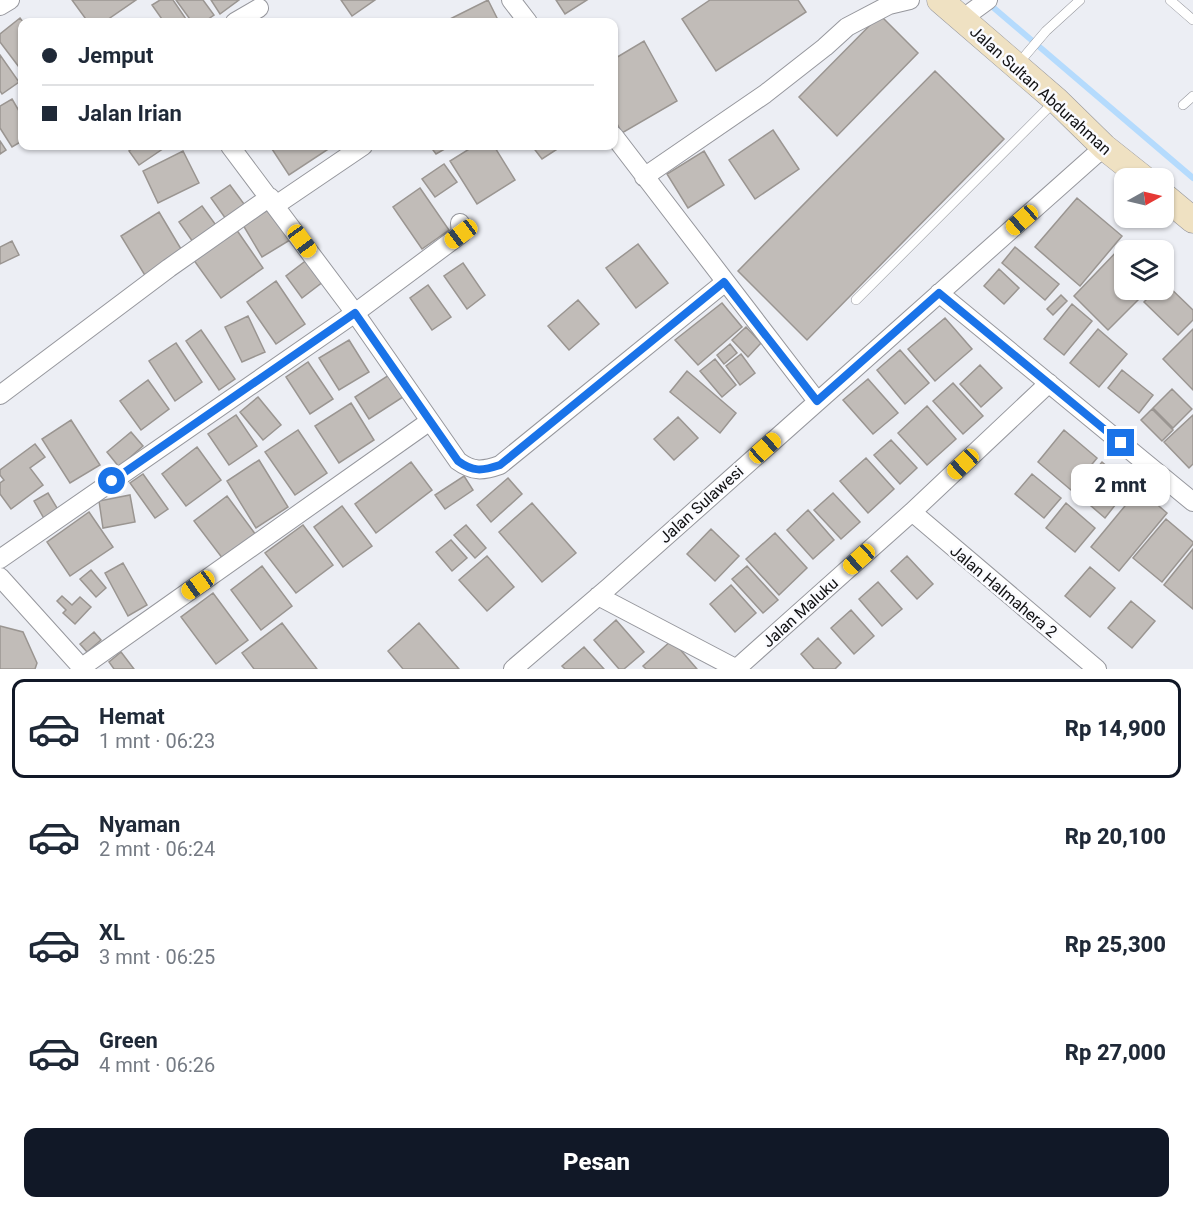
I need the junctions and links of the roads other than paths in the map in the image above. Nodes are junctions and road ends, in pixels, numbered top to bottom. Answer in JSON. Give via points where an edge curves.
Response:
{"nodes":[{"id":1,"x":10,"y":0,"type":"edge"},
{"id":2,"x":511,"y":0,"type":"edge"},
{"id":3,"x":910,"y":0,"type":"edge"},
{"id":4,"x":940,"y":0,"type":"edge"},
{"id":5,"x":988,"y":0,"type":"edge"},
{"id":6,"x":1080,"y":0,"type":"edge"},
{"id":7,"x":1170,"y":0,"type":"edge"},
{"id":8,"x":0,"y":6,"type":"edge"},
{"id":9,"x":259,"y":8,"type":"dead end"},
{"id":10,"x":242,"y":18,"type":"edge"},
{"id":11,"x":525,"y":18,"type":"edge"},
{"id":12,"x":963,"y":19,"type":"junction"},
{"id":13,"x":1193,"y":20,"type":"edge"},
{"id":14,"x":1017,"y":66,"type":"junction"},
{"id":15,"x":1193,"y":96,"type":"edge"},
{"id":16,"x":1056,"y":100,"type":"junction"},
{"id":17,"x":1183,"y":105,"type":"dead end"},
{"id":18,"x":618,"y":141,"type":"edge"},
{"id":19,"x":1104,"y":147,"type":"junction"},
{"id":20,"x":233,"y":150,"type":"edge"},
{"id":21,"x":356,"y":150,"type":"edge"},
{"id":22,"x":1130,"y":168,"type":"edge"},
{"id":23,"x":644,"y":177,"type":"junction"},
{"id":24,"x":273,"y":201,"type":"junction"},
{"id":25,"x":460,"y":223,"type":"dead end"},
{"id":26,"x":724,"y":282,"type":"junction"},
{"id":27,"x":939,"y":293,"type":"junction"},
{"id":28,"x":856,"y":300,"type":"dead end"},
{"id":29,"x":355,"y":313,"type":"junction"},
{"id":30,"x":1049,"y":383,"type":"junction"},
{"id":31,"x":0,"y":395,"type":"edge"},
{"id":32,"x":817,"y":401,"type":"junction"},
{"id":33,"x":430,"y":421,"type":"junction"},
{"id":34,"x":1193,"y":502,"type":"edge"},
{"id":35,"x":912,"y":512,"type":"junction"},
{"id":36,"x":0,"y":559,"type":"edge"},
{"id":37,"x":0,"y":577,"type":"edge"},
{"id":38,"x":598,"y":596,"type":"junction"},
{"id":39,"x":82,"y":668,"type":"edge"},
{"id":40,"x":513,"y":669,"type":"edge"},
{"id":41,"x":737,"y":669,"type":"edge"},
{"id":42,"x":1097,"y":669,"type":"edge"}],
"edges":[{"from":1,"to":8,"type":"street"},
{"from":2,"to":11,"type":"street"},
{"from":3,"to":23,"type":"street","via":[[889,5],[847,27],[765,94]]},
{"from":4,"to":12,"type":"street","name":"Jalan Sultan Abdurahman"},
{"from":5,"to":12,"type":"street"},
{"from":6,"to":14,"type":"lane","via":[[1046,30]]},
{"from":7,"to":13,"type":"lane"},
{"from":9,"to":10,"type":"street"},
{"from":12,"to":14,"type":"street","name":"Jalan Sultan Abdurahman"},
{"from":14,"to":16,"type":"street","name":"Jalan Sultan Abdurahman"},
{"from":15,"to":17,"type":"lane"},
{"from":16,"to":19,"type":"street","name":"Jalan Sultan Abdurahman"},
{"from":16,"to":28,"type":"lane"},
{"from":18,"to":23,"type":"street"},
{"from":19,"to":22,"type":"street","name":"Jalan Sultan Abdurahman"},
{"from":19,"to":27,"type":"street","name":"Jalan Sulawesi"},
{"from":20,"to":24,"type":"street"},
{"from":21,"to":24,"type":"street"},
{"from":23,"to":26,"type":"street"},
{"from":24,"to":29,"type":"street"},
{"from":24,"to":31,"type":"street","via":[[169,268]]},
{"from":25,"to":29,"type":"street","via":[[461,234]]},
{"from":26,"to":32,"type":"street"},
{"from":26,"to":33,"type":"street","via":[[500,465],[483,471],[468,469]]},
{"from":27,"to":30,"type":"street"},
{"from":27,"to":32,"type":"street","name":"Jalan Sulawesi"},
{"from":29,"to":33,"type":"street"},
{"from":29,"to":36,"type":"street"},
{"from":30,"to":34,"type":"street"},
{"from":30,"to":35,"type":"street","name":"Jalan Maluku"},
{"from":32,"to":38,"type":"street","name":"Jalan Sulawesi"},
{"from":33,"to":39,"type":"street"},
{"from":35,"to":41,"type":"street","name":"Jalan Maluku"},
{"from":35,"to":42,"type":"street","name":"Jalan Halmahera 2"},
{"from":37,"to":39,"type":"street"},
{"from":38,"to":40,"type":"street","name":"Jalan Sulawesi"},
{"from":38,"to":41,"type":"street"}]}
